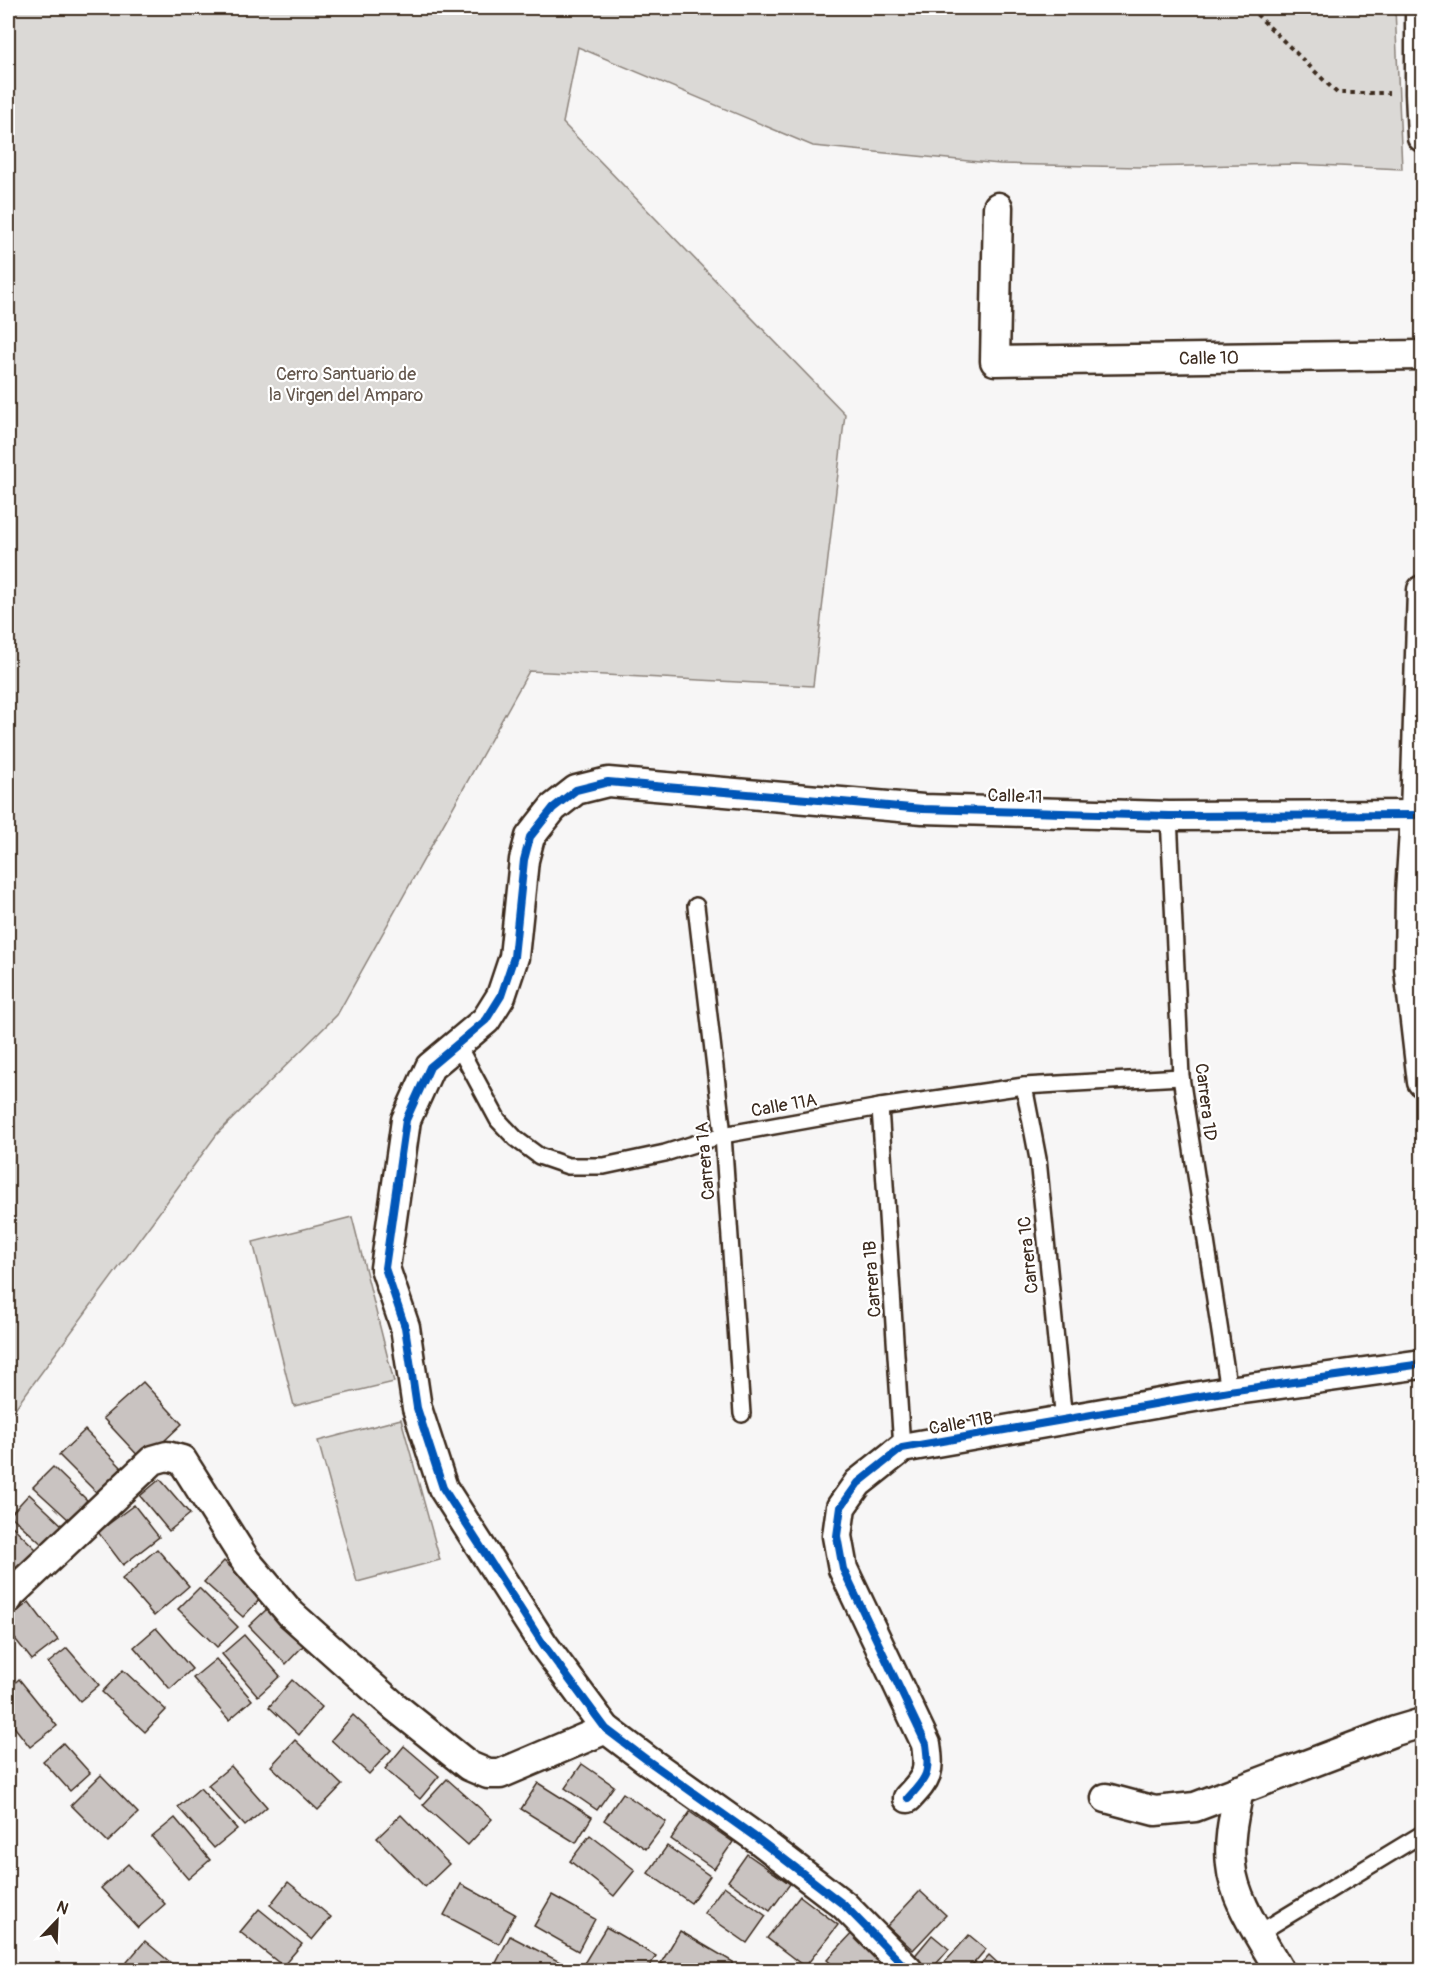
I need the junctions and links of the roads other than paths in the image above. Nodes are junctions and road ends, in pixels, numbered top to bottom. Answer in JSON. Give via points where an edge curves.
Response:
{"nodes":[{"id":1,"x":1420,"y":8,"type":"edge"},
{"id":2,"x":1422,"y":137,"type":"edge"},
{"id":3,"x":998,"y":207,"type":"dead end"},
{"id":4,"x":1422,"y":355,"type":"edge"},
{"id":5,"x":1422,"y":590,"type":"edge"},
{"id":6,"x":1419,"y":815,"type":"edge"},
{"id":7,"x":1169,"y":816,"type":"junction"},
{"id":8,"x":696,"y":906,"type":"dead end"},
{"id":9,"x":457,"y":1044,"type":"junction"},
{"id":10,"x":1181,"y":1077,"type":"junction"},
{"id":11,"x":1422,"y":1082,"type":"edge"},
{"id":12,"x":1024,"y":1086,"type":"junction"},
{"id":13,"x":880,"y":1107,"type":"junction"},
{"id":14,"x":723,"y":1135,"type":"junction"},
{"id":15,"x":1422,"y":1364,"type":"edge"},
{"id":16,"x":1229,"y":1391,"type":"junction"},
{"id":17,"x":742,"y":1414,"type":"dead end"},
{"id":18,"x":1064,"y":1421,"type":"junction"},
{"id":19,"x":902,"y":1448,"type":"junction"},
{"id":20,"x":8,"y":1599,"type":"edge"},
{"id":21,"x":1422,"y":1723,"type":"edge"},
{"id":22,"x":606,"y":1729,"type":"junction"},
{"id":23,"x":1239,"y":1790,"type":"junction"},
{"id":24,"x":908,"y":1798,"type":"dead end"},
{"id":25,"x":1106,"y":1798,"type":"dead end"},
{"id":26,"x":1422,"y":1834,"type":"edge"},
{"id":27,"x":1258,"y":1934,"type":"junction"},
{"id":28,"x":908,"y":1971,"type":"edge"},
{"id":29,"x":1279,"y":1971,"type":"edge"}],
"edges":[{"from":1,"to":2,"type":"street"},
{"from":3,"to":4,"type":"street","name":"Calle 10","via":[[995,361]]},
{"from":5,"to":6,"type":"street"},
{"from":6,"to":7,"type":"street","name":"Calle 11"},
{"from":6,"to":11,"type":"street","via":[[1410,893],[1409,969]]},
{"from":7,"to":9,"type":"street","name":"Calle 11","via":[[923,808],[608,782],[576,790],[553,808],[530,837],[514,957],[501,996],[486,1020]]},
{"from":7,"to":10,"type":"lane","name":"Carrera 1D"},
{"from":8,"to":14,"type":"lane","name":"Carrera 1A"},
{"from":9,"to":14,"type":"lane","name":"Calle 11A","via":[[498,1120],[539,1156],[568,1166],[604,1166]]},
{"from":9,"to":22,"type":"street","name":"Calle 11","via":[[430,1067],[406,1120],[385,1268],[405,1327],[417,1408],[443,1488],[543,1644]]},
{"from":10,"to":12,"type":"lane","name":"Calle 11A"},
{"from":10,"to":16,"type":"lane","name":"Carrera 1D"},
{"from":12,"to":13,"type":"lane","name":"Calle 11A"},
{"from":12,"to":18,"type":"lane","name":"Carrera 1C","via":[[1038,1159]]},
{"from":13,"to":14,"type":"lane","name":"Calle 11A"},
{"from":13,"to":19,"type":"lane","name":"Carrera 1B"},
{"from":14,"to":17,"type":"lane","name":"Carrera 1A"},
{"from":15,"to":16,"type":"street","name":"Calle 11B"},
{"from":16,"to":18,"type":"street","name":"Calle 11B"},
{"from":18,"to":19,"type":"street","name":"Calle 11B"},
{"from":19,"to":24,"type":"street","name":"Calle 11B","via":[[858,1483],[841,1507],[837,1536],[843,1569],[926,1744],[929,1764],[923,1783]]},
{"from":20,"to":22,"type":"street","via":[[153,1460],[167,1456],[182,1460],[246,1561],[291,1614],[394,1706],[469,1766],[500,1774]]},
{"from":21,"to":23,"type":"street"},
{"from":22,"to":28,"type":"street","name":"Calle 11","via":[[844,1905]]},
{"from":23,"to":25,"type":"street","via":[[1195,1807],[1155,1810]]},
{"from":23,"to":27,"type":"street","via":[[1231,1831],[1230,1865],[1237,1893]]},
{"from":26,"to":27,"type":"lane"},
{"from":27,"to":29,"type":"street"}]}
